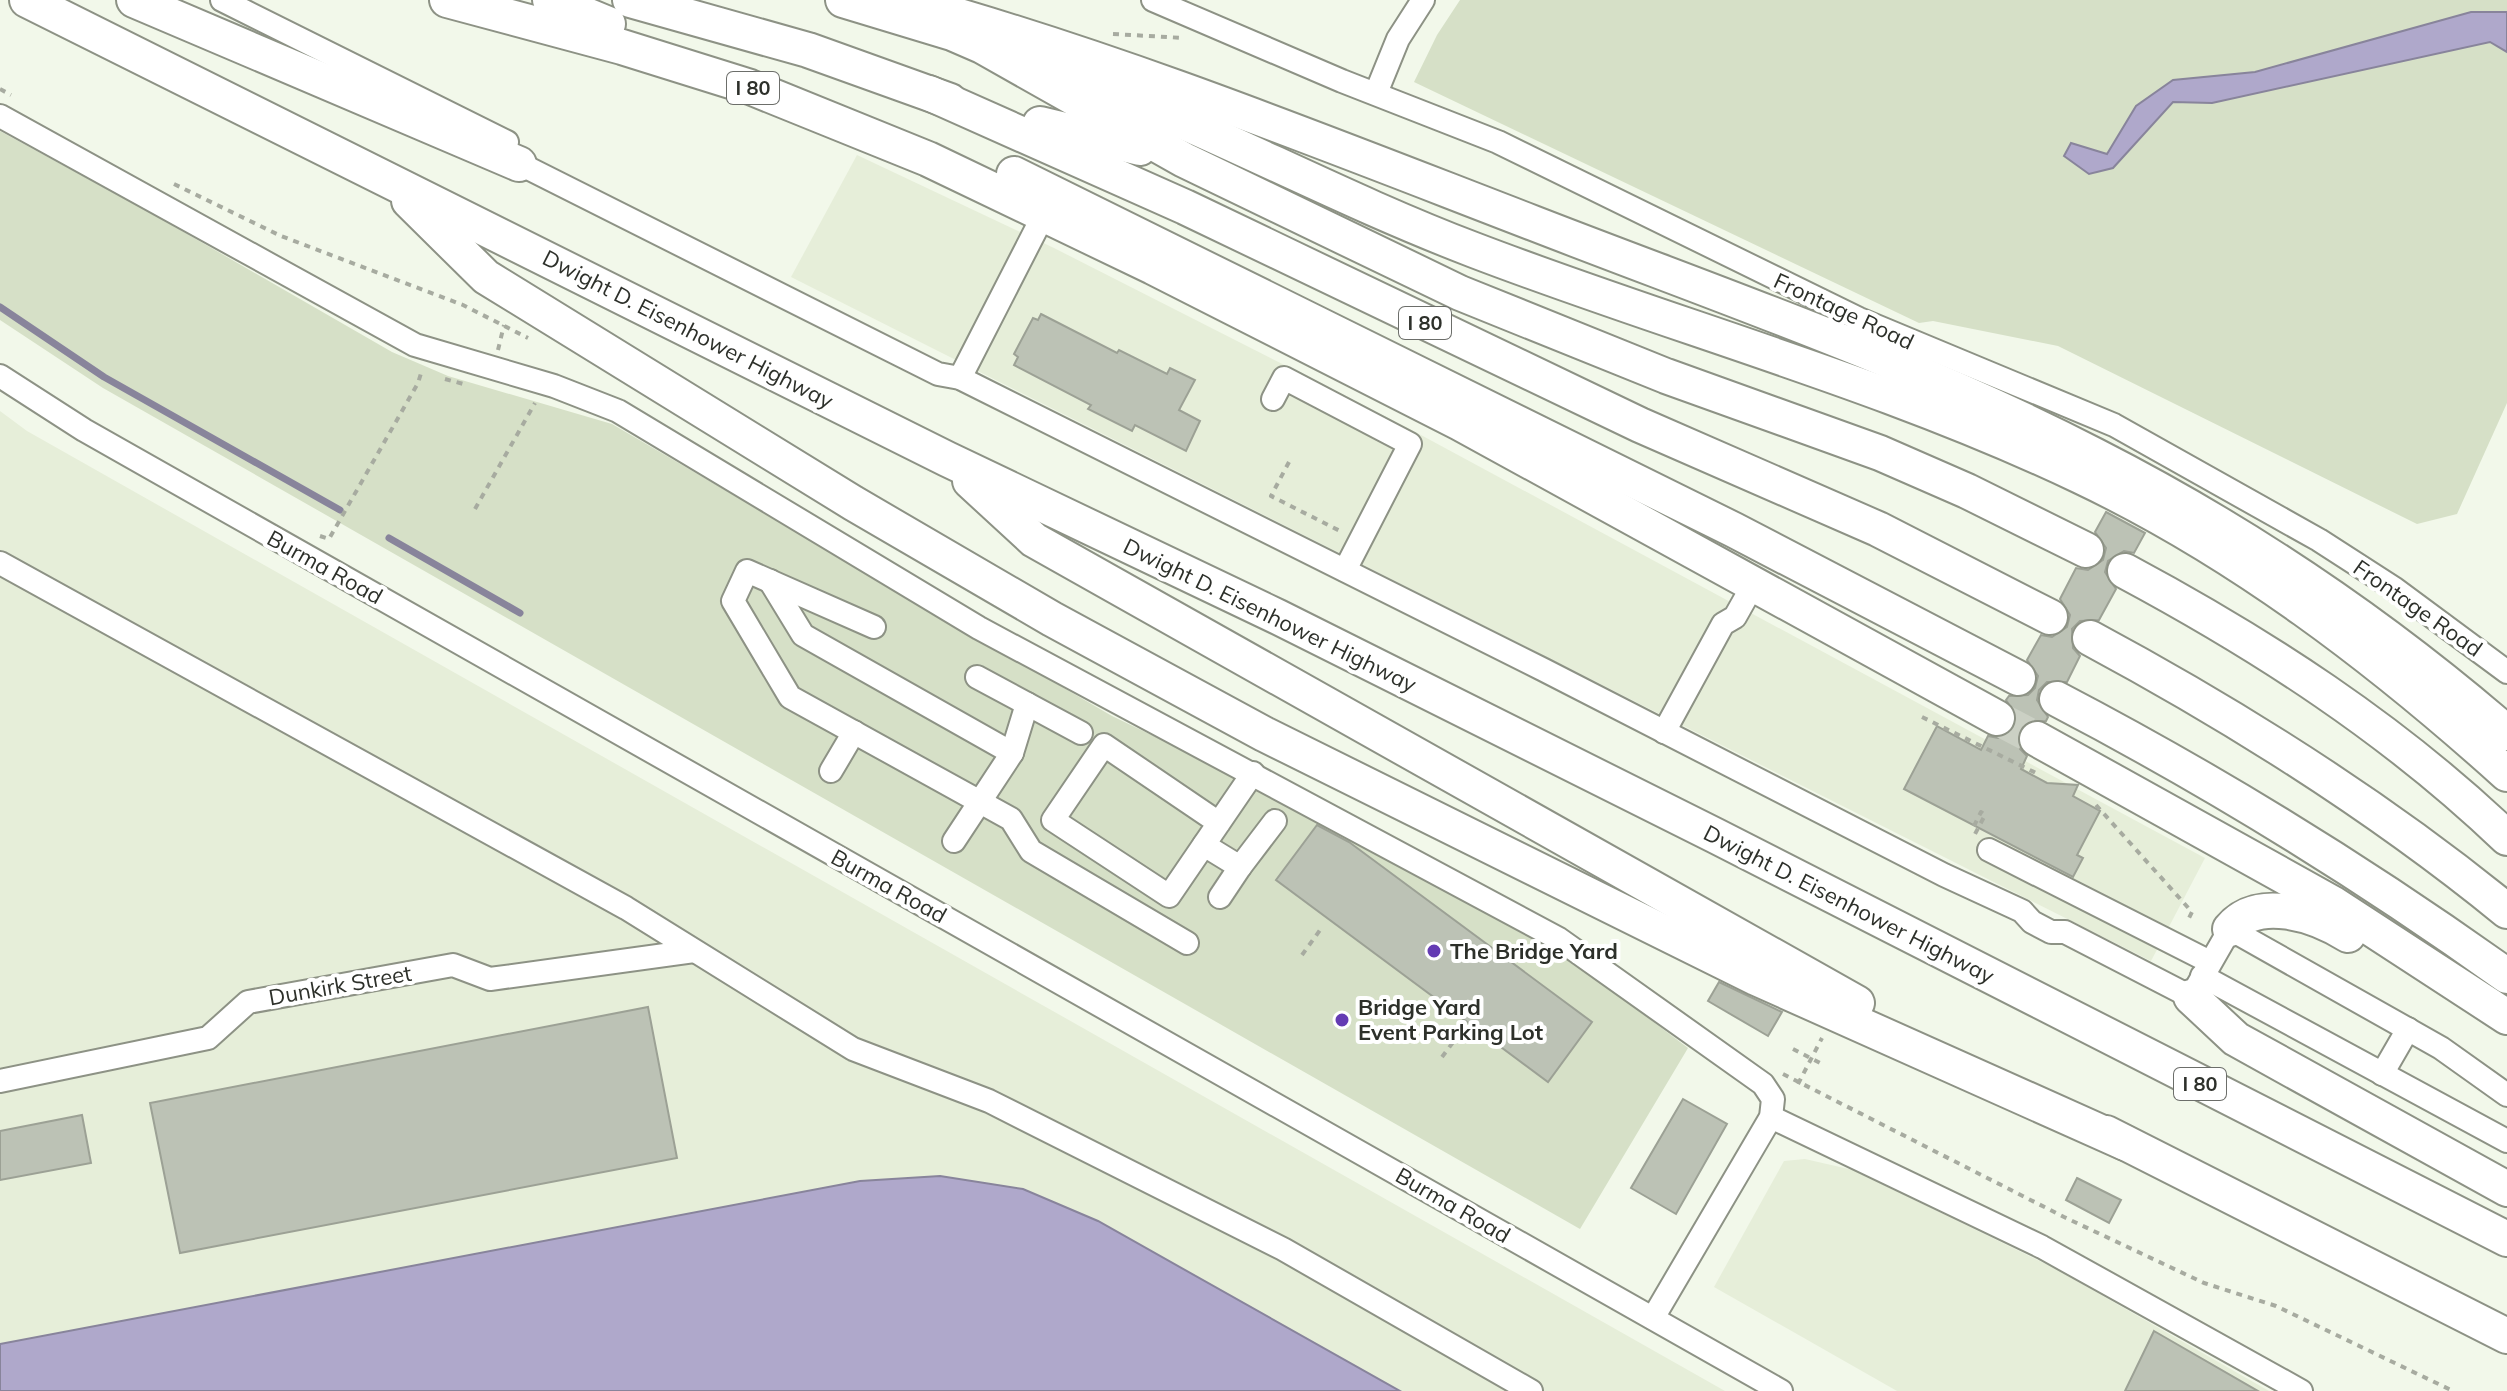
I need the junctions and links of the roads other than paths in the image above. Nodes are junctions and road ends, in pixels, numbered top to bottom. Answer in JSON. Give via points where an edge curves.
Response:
{"nodes":[{"id":1,"x":27,"y":0,"type":"edge"},
{"id":2,"x":134,"y":0,"type":"edge"},
{"id":3,"x":177,"y":0,"type":"edge"},
{"id":4,"x":222,"y":0,"type":"edge"},
{"id":5,"x":447,"y":0,"type":"edge"},
{"id":6,"x":550,"y":0,"type":"edge"},
{"id":7,"x":630,"y":0,"type":"edge"},
{"id":8,"x":843,"y":0,"type":"edge"},
{"id":9,"x":903,"y":0,"type":"edge"},
{"id":10,"x":1153,"y":0,"type":"edge"},
{"id":11,"x":1423,"y":0,"type":"edge"},
{"id":12,"x":952,"y":33,"type":"junction"},
{"id":13,"x":929,"y":93,"type":"junction"},
{"id":14,"x":1376,"y":93,"type":"junction"},
{"id":15,"x":0,"y":116,"type":"edge"},
{"id":16,"x":519,"y":164,"type":"junction"},
{"id":17,"x":1205,"y":170,"type":"junction"},
{"id":18,"x":387,"y":179,"type":"junction"},
{"id":19,"x":1044,"y":214,"type":"junction"},
{"id":20,"x":0,"y":376,"type":"edge"},
{"id":21,"x":960,"y":378,"type":"junction"},
{"id":22,"x":1273,"y":399,"type":"dead end"},
{"id":23,"x":947,"y":459,"type":"junction"},
{"id":24,"x":2086,"y":550,"type":"dead end"},
{"id":25,"x":0,"y":563,"type":"edge"},
{"id":26,"x":1345,"y":570,"type":"junction"},
{"id":27,"x":2125,"y":571,"type":"dead end"},
{"id":28,"x":770,"y":581,"type":"junction"},
{"id":29,"x":1753,"y":585,"type":"junction"},
{"id":30,"x":2050,"y":617,"type":"dead end"},
{"id":31,"x":874,"y":627,"type":"dead end"},
{"id":32,"x":2090,"y":638,"type":"dead end"},
{"id":33,"x":2507,"y":672,"type":"edge"},
{"id":34,"x":977,"y":677,"type":"dead end"},
{"id":35,"x":2018,"y":678,"type":"dead end"},
{"id":36,"x":2057,"y":699,"type":"dead end"},
{"id":37,"x":1027,"y":704,"type":"junction"},
{"id":38,"x":1997,"y":718,"type":"tunnel mouth"},
{"id":39,"x":854,"y":732,"type":"junction"},
{"id":40,"x":1664,"y":732,"type":"junction"},
{"id":41,"x":1081,"y":733,"type":"dead end"},
{"id":42,"x":2507,"y":733,"type":"edge"},
{"id":43,"x":2037,"y":739,"type":"tunnel mouth"},
{"id":44,"x":1012,"y":753,"type":"junction"},
{"id":45,"x":831,"y":771,"type":"dead end"},
{"id":46,"x":1253,"y":773,"type":"junction"},
{"id":47,"x":2507,"y":774,"type":"edge"},
{"id":48,"x":2455,"y":789,"type":"junction"},
{"id":49,"x":980,"y":801,"type":"junction"},
{"id":50,"x":1275,"y":821,"type":"dead end"},
{"id":51,"x":1219,"y":823,"type":"junction"},
{"id":52,"x":2507,"y":825,"type":"edge"},
{"id":53,"x":2507,"y":838,"type":"edge"},
{"id":54,"x":954,"y":841,"type":"dead end"},
{"id":55,"x":1204,"y":845,"type":"junction"},
{"id":56,"x":1989,"y":850,"type":"dead end"},
{"id":57,"x":1240,"y":867,"type":"junction"},
{"id":58,"x":1220,"y":897,"type":"dead end"},
{"id":59,"x":2507,"y":911,"type":"edge"},
{"id":60,"x":2230,"y":929,"type":"junction"},
{"id":61,"x":1187,"y":943,"type":"dead end"},
{"id":62,"x":694,"y":951,"type":"junction"},
{"id":63,"x":2507,"y":976,"type":"edge"},
{"id":64,"x":2201,"y":978,"type":"junction"},
{"id":65,"x":2507,"y":1018,"type":"edge"},
{"id":66,"x":2408,"y":1029,"type":"junction"},
{"id":67,"x":2507,"y":1036,"type":"edge"},
{"id":68,"x":2382,"y":1074,"type":"junction"},
{"id":69,"x":0,"y":1081,"type":"edge"},
{"id":70,"x":2507,"y":1095,"type":"edge"},
{"id":71,"x":1771,"y":1117,"type":"junction"},
{"id":72,"x":2507,"y":1141,"type":"edge"},
{"id":73,"x":2125,"y":1143,"type":"junction"},
{"id":74,"x":2507,"y":1189,"type":"edge"},
{"id":75,"x":2507,"y":1239,"type":"edge"},
{"id":76,"x":1653,"y":1318,"type":"junction"},
{"id":77,"x":2507,"y":1336,"type":"edge"},
{"id":78,"x":1531,"y":1391,"type":"edge"},
{"id":79,"x":1781,"y":1391,"type":"edge"},
{"id":80,"x":2301,"y":1391,"type":"edge"}],
"edges":[{"from":1,"to":18,"type":"highway","name":"Dwight D. Eisenhower Highway","number":"I 80"},
{"from":2,"to":16,"type":"highway"},
{"from":3,"to":16,"type":"street"},
{"from":4,"to":21,"type":"street","via":[[944,361]]},
{"from":5,"to":19,"type":"highway","number":"I 80","via":[[750,87],[928,159]]},
{"from":6,"to":35,"type":"highway","number":"I 80","via":[[607,24],[845,102],[1033,182],[1734,530]]},
{"from":7,"to":13,"type":"highway","number":"I 80","via":[[778,41]]},
{"from":8,"to":12,"type":"highway","number":"I 80"},
{"from":9,"to":42,"type":"highway","via":[[1188,91],[1960,391],[2132,474],[2273,557],[2391,639]]},
{"from":10,"to":14,"type":"street","name":"Frontage Road"},
{"from":11,"to":14,"type":"street","via":[[1398,39]]},
{"from":12,"to":17,"type":"highway","number":"I 80"},
{"from":12,"to":47,"type":"highway","via":[[1150,106],[1469,248],[1913,406],[2081,476],[2173,525],[2289,599],[2407,688]]},
{"from":13,"to":17,"type":"highway","number":"I 80","via":[[1152,151]]},
{"from":13,"to":30,"type":"highway","number":"I 80","via":[[1185,207],[1625,418],[1878,529]]},
{"from":14,"to":33,"type":"street","name":"Frontage Road","via":[[1512,148],[1871,325],[2114,425],[2319,540]]},
{"from":15,"to":46,"type":"street","via":[[415,345],[574,392],[618,411],[979,628]]},
{"from":16,"to":21,"type":"street","via":[[938,374]]},
{"from":17,"to":24,"type":"highway","number":"I 80","via":[[1460,293],[1666,376],[1880,453]]},
{"from":18,"to":23,"type":"highway","name":"Dwight D. Eisenhower Highway","number":"I 80"},
{"from":18,"to":73,"type":"highway","via":[[486,277],[1052,619],[1264,734],[1756,978]]},
{"from":19,"to":21,"type":"street"},
{"from":19,"to":29,"type":"highway","number":"I 80","via":[[1492,440]]},
{"from":20,"to":76,"type":"street","name":"Burma Road","via":[[62,418]]},
{"from":21,"to":26,"type":"street"},
{"from":22,"to":26,"type":"street","via":[[1284,378],[1410,444]]},
{"from":23,"to":73,"type":"highway","via":[[1034,540],[1935,1047]]},
{"from":23,"to":75,"type":"highway","name":"Dwight D. Eisenhower Highway","number":"I 80","via":[[1278,617]]},
{"from":25,"to":62,"type":"street","via":[[626,908]]},
{"from":26,"to":40,"type":"street"},
{"from":27,"to":48,"type":"highway","via":[[2302,675]]},
{"from":28,"to":31,"type":"street"},
{"from":28,"to":39,"type":"street","via":[[747,571],[733,601],[790,697]]},
{"from":28,"to":44,"type":"street","via":[[803,635]]},
{"from":29,"to":38,"type":"highway","number":"I 80"},
{"from":29,"to":40,"type":"street","via":[[1735,617],[1723,624]]},
{"from":32,"to":59,"type":"highway","via":[[2288,752]]},
{"from":34,"to":37,"type":"street"},
{"from":36,"to":63,"type":"highway","via":[[2210,781]]},
{"from":37,"to":41,"type":"street"},
{"from":37,"to":44,"type":"street"},
{"from":39,"to":45,"type":"street"},
{"from":39,"to":49,"type":"street"},
{"from":40,"to":64,"type":"street","via":[[2022,911],[2043,928]]},
{"from":43,"to":65,"type":"highway","via":[[2332,903]]},
{"from":44,"to":49,"type":"street"},
{"from":46,"to":51,"type":"street"},
{"from":46,"to":71,"type":"street","via":[[1559,939],[1763,1084],[1773,1099]]},
{"from":48,"to":52,"type":"highway"},
{"from":48,"to":53,"type":"highway"},
{"from":49,"to":54,"type":"street"},
{"from":49,"to":61,"type":"street","via":[[1011,819],[1031,851]]},
{"from":50,"to":57,"type":"street"},
{"from":51,"to":55,"type":"street"},
{"from":51,"to":55,"type":"street","via":[[1104,745],[1053,820],[1169,896]]},
{"from":55,"to":57,"type":"street"},
{"from":56,"to":64,"type":"street"},
{"from":57,"to":58,"type":"street"},
{"from":60,"to":64,"type":"street"},
{"from":60,"to":66,"type":"street"},
{"from":60,"to":67,"type":"highway","via":[[2244,916],[2263,912],[2311,917],[2356,939]]},
{"from":62,"to":69,"type":"street","name":"Dunkirk Street","via":[[490,979],[453,965],[248,1002],[208,1038]]},
{"from":62,"to":78,"type":"street","via":[[853,1049],[989,1101],[1283,1249]]},
{"from":64,"to":68,"type":"street"},
{"from":64,"to":74,"type":"highway","via":[[2236,1039]]},
{"from":66,"to":68,"type":"street"},
{"from":66,"to":70,"type":"street"},
{"from":68,"to":72,"type":"street"},
{"from":71,"to":76,"type":"street"},
{"from":71,"to":80,"type":"street","via":[[2042,1247]]},
{"from":73,"to":77,"type":"highway"},
{"from":76,"to":79,"type":"street","name":"Burma Road"}]}
